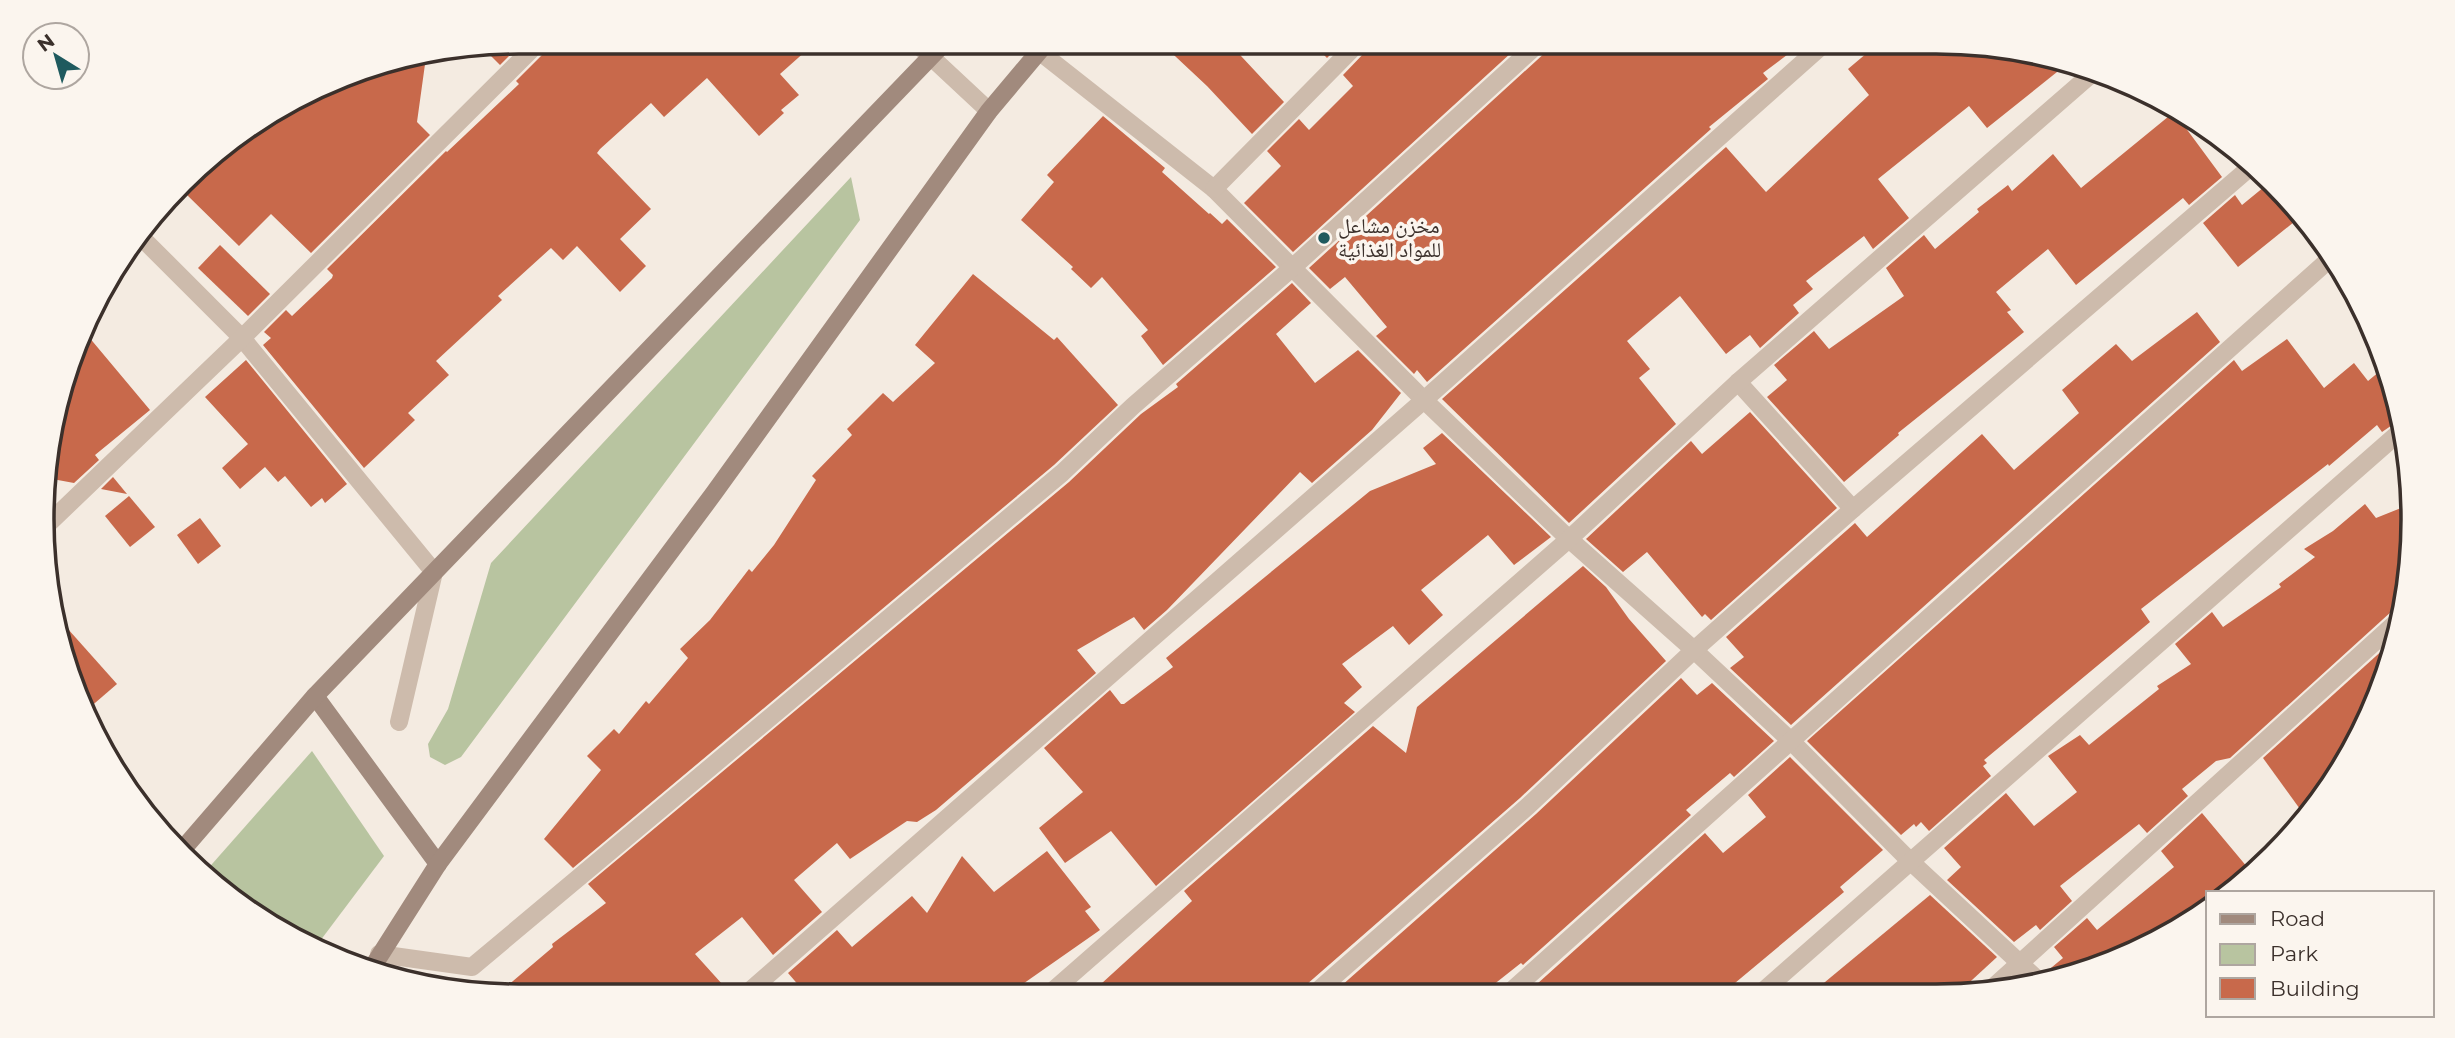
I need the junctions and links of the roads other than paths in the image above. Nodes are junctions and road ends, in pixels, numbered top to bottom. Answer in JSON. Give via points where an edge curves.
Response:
{"nodes":[{"id":1,"x":527,"y":54,"type":"edge"},
{"id":2,"x":926,"y":54,"type":"edge"},
{"id":3,"x":934,"y":54,"type":"edge"},
{"id":4,"x":1037,"y":54,"type":"edge"},
{"id":5,"x":1051,"y":54,"type":"edge"},
{"id":6,"x":1347,"y":54,"type":"edge"},
{"id":7,"x":1527,"y":54,"type":"edge"},
{"id":8,"x":1813,"y":54,"type":"edge"},
{"id":9,"x":930,"y":58,"type":"junction"},
{"id":10,"x":2085,"y":79,"type":"edge"},
{"id":11,"x":989,"y":111,"type":"junction"},
{"id":12,"x":2244,"y":172,"type":"edge"},
{"id":13,"x":1214,"y":189,"type":"junction"},
{"id":14,"x":146,"y":242,"type":"edge"},
{"id":15,"x":2324,"y":264,"type":"edge"},
{"id":16,"x":1292,"y":268,"type":"junction"},
{"id":17,"x":242,"y":338,"type":"junction"},
{"id":18,"x":1738,"y":382,"type":"junction"},
{"id":19,"x":1424,"y":400,"type":"junction"},
{"id":20,"x":2394,"y":437,"type":"edge"},
{"id":21,"x":1853,"y":509,"type":"junction"},
{"id":22,"x":54,"y":518,"type":"edge"},
{"id":23,"x":1569,"y":539,"type":"junction"},
{"id":24,"x":435,"y":572,"type":"junction"},
{"id":25,"x":2387,"y":631,"type":"edge"},
{"id":26,"x":1694,"y":650,"type":"junction"},
{"id":27,"x":315,"y":696,"type":"junction"},
{"id":28,"x":399,"y":722,"type":"dead end"},
{"id":29,"x":1791,"y":741,"type":"junction"},
{"id":30,"x":187,"y":844,"type":"edge"},
{"id":31,"x":1910,"y":861,"type":"junction"},
{"id":32,"x":438,"y":864,"type":"junction"},
{"id":33,"x":379,"y":954,"type":"junction"},
{"id":34,"x":375,"y":961,"type":"edge"},
{"id":35,"x":2021,"y":963,"type":"junction"},
{"id":36,"x":2032,"y":974,"type":"edge"},
{"id":37,"x":2003,"y":979,"type":"edge"},
{"id":38,"x":758,"y":984,"type":"edge"},
{"id":39,"x":1061,"y":984,"type":"edge"},
{"id":40,"x":1325,"y":984,"type":"edge"},
{"id":41,"x":1519,"y":984,"type":"edge"},
{"id":42,"x":1771,"y":984,"type":"edge"}],
"edges":[{"from":1,"to":17,"type":"street"},
{"from":2,"to":9,"type":"street"},
{"from":3,"to":9,"type":"main road"},
{"from":4,"to":11,"type":"main road"},
{"from":5,"to":13,"type":"street"},
{"from":6,"to":13,"type":"street"},
{"from":7,"to":16,"type":"street"},
{"from":8,"to":19,"type":"street"},
{"from":9,"to":11,"type":"street"},
{"from":9,"to":24,"type":"main road"},
{"from":10,"to":18,"type":"street"},
{"from":11,"to":32,"type":"main road","via":[[714,493]]},
{"from":12,"to":21,"type":"street"},
{"from":13,"to":16,"type":"street"},
{"from":14,"to":17,"type":"street"},
{"from":15,"to":29,"type":"street"},
{"from":16,"to":19,"type":"street"},
{"from":16,"to":33,"type":"street","via":[[1062,473],[472,967]]},
{"from":17,"to":22,"type":"street"},
{"from":17,"to":24,"type":"street"},
{"from":18,"to":21,"type":"street"},
{"from":18,"to":23,"type":"street"},
{"from":19,"to":23,"type":"street"},
{"from":19,"to":38,"type":"street"},
{"from":20,"to":31,"type":"street"},
{"from":21,"to":26,"type":"street"},
{"from":23,"to":26,"type":"street"},
{"from":23,"to":39,"type":"street"},
{"from":24,"to":27,"type":"main road"},
{"from":24,"to":28,"type":"street"},
{"from":25,"to":35,"type":"street"},
{"from":26,"to":29,"type":"street"},
{"from":26,"to":40,"type":"street","via":[[1528,806]]},
{"from":27,"to":30,"type":"main road"},
{"from":27,"to":32,"type":"main road"},
{"from":29,"to":31,"type":"street"},
{"from":29,"to":41,"type":"street"},
{"from":31,"to":35,"type":"street"},
{"from":31,"to":42,"type":"street"},
{"from":32,"to":33,"type":"main road"},
{"from":33,"to":34,"type":"main road"},
{"from":35,"to":36,"type":"street"},
{"from":35,"to":37,"type":"street"}]}
